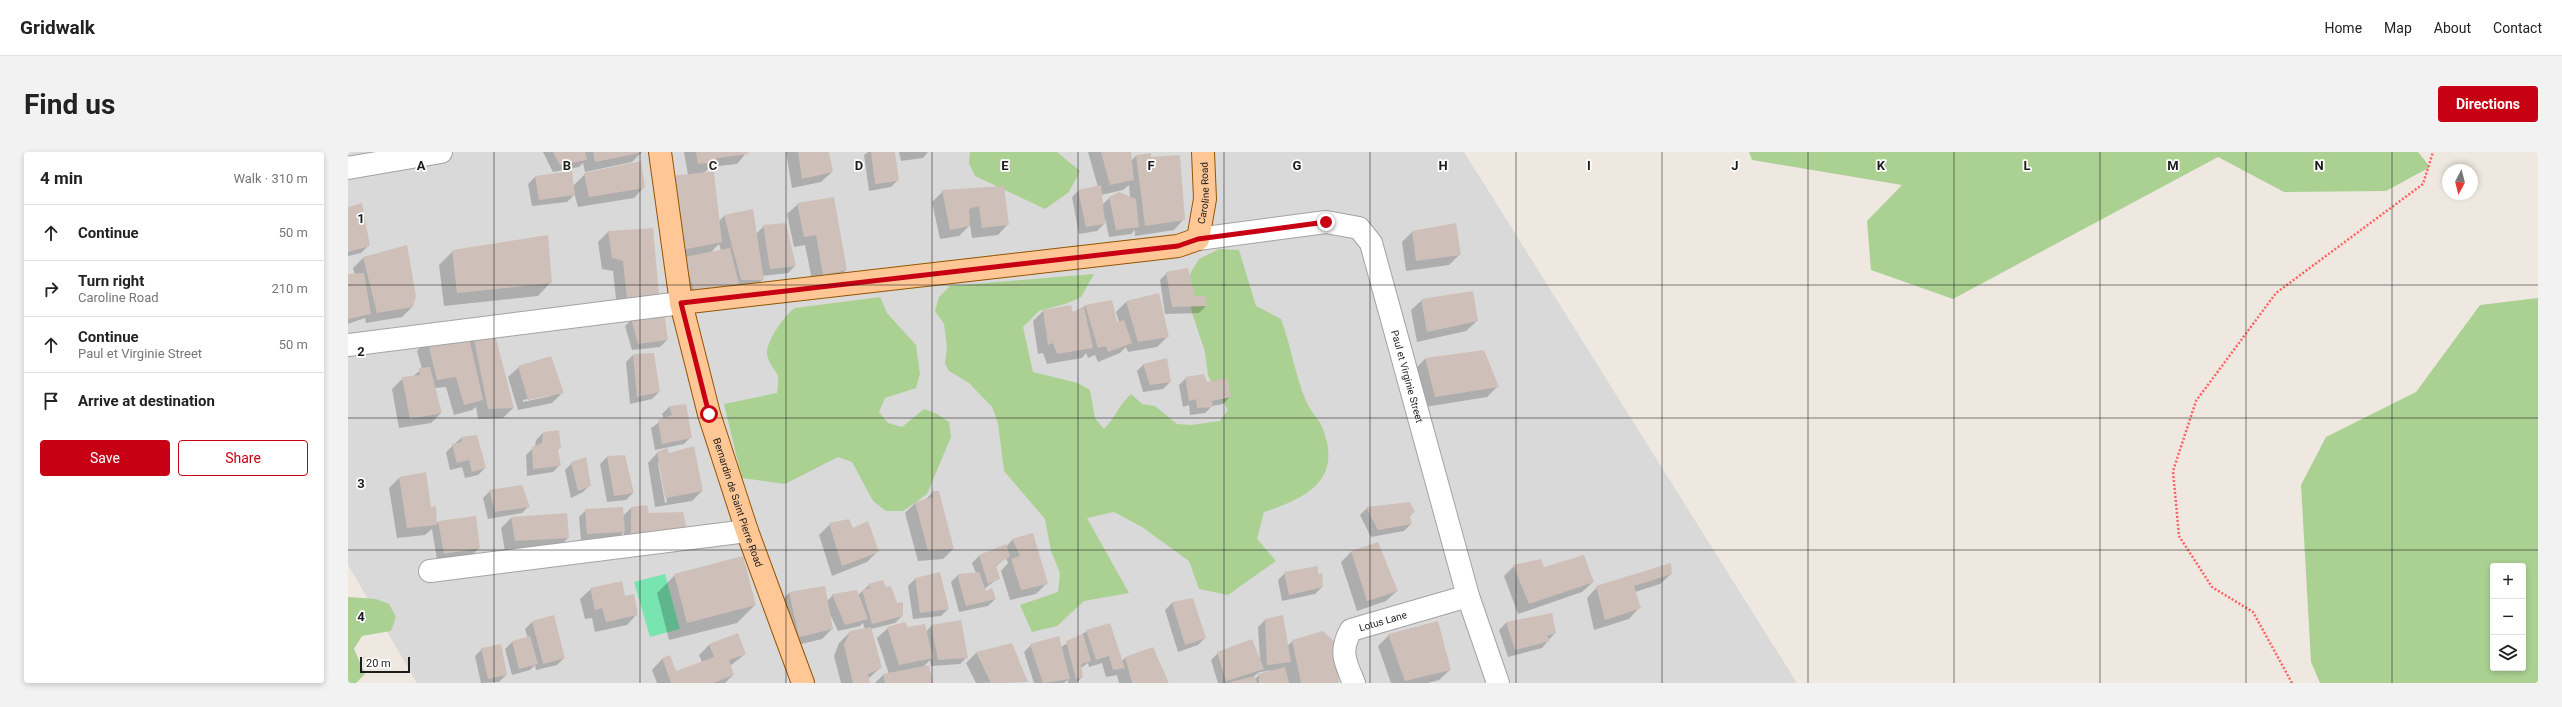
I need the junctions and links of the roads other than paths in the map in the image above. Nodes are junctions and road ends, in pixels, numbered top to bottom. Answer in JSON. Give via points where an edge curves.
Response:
{"nodes":[{"id":1,"x":442,"y":152,"type":"edge"},
{"id":2,"x":660,"y":152,"type":"edge"},
{"id":3,"x":1203,"y":152,"type":"edge"},
{"id":4,"x":348,"y":168,"type":"edge"},
{"id":5,"x":1198,"y":239,"type":"junction"},
{"id":6,"x":681,"y":303,"type":"junction"},
{"id":7,"x":348,"y":345,"type":"edge"},
{"id":8,"x":747,"y":531,"type":"junction"},
{"id":9,"x":430,"y":571,"type":"dead end"},
{"id":10,"x":1468,"y":596,"type":"junction"},
{"id":11,"x":803,"y":683,"type":"edge"},
{"id":12,"x":1354,"y":683,"type":"edge"},
{"id":13,"x":1498,"y":683,"type":"edge"}],
"edges":[{"from":1,"to":4,"type":"street"},
{"from":2,"to":6,"type":"main road","name":"Bernardin de Saint Pierre Road"},
{"from":3,"to":5,"type":"main road","name":"Caroline Road","via":[[1205,199]]},
{"from":5,"to":6,"type":"main road","via":[[1178,246]]},
{"from":5,"to":10,"type":"street","name":"Paul et Virginie Street","via":[[1326,222],[1359,228],[1370,243]]},
{"from":6,"to":7,"type":"street"},
{"from":6,"to":8,"type":"main road","name":"Bernardin de Saint Pierre Road","via":[[709,414]]},
{"from":8,"to":9,"type":"street"},
{"from":8,"to":11,"type":"main road","name":"Bernardin de Saint Pierre Road"},
{"from":10,"to":12,"type":"street","name":"Lotus Lane","via":[[1351,630],[1345,642],[1344,659]]},
{"from":10,"to":13,"type":"street","name":"Paul et Virginie Street"}]}
